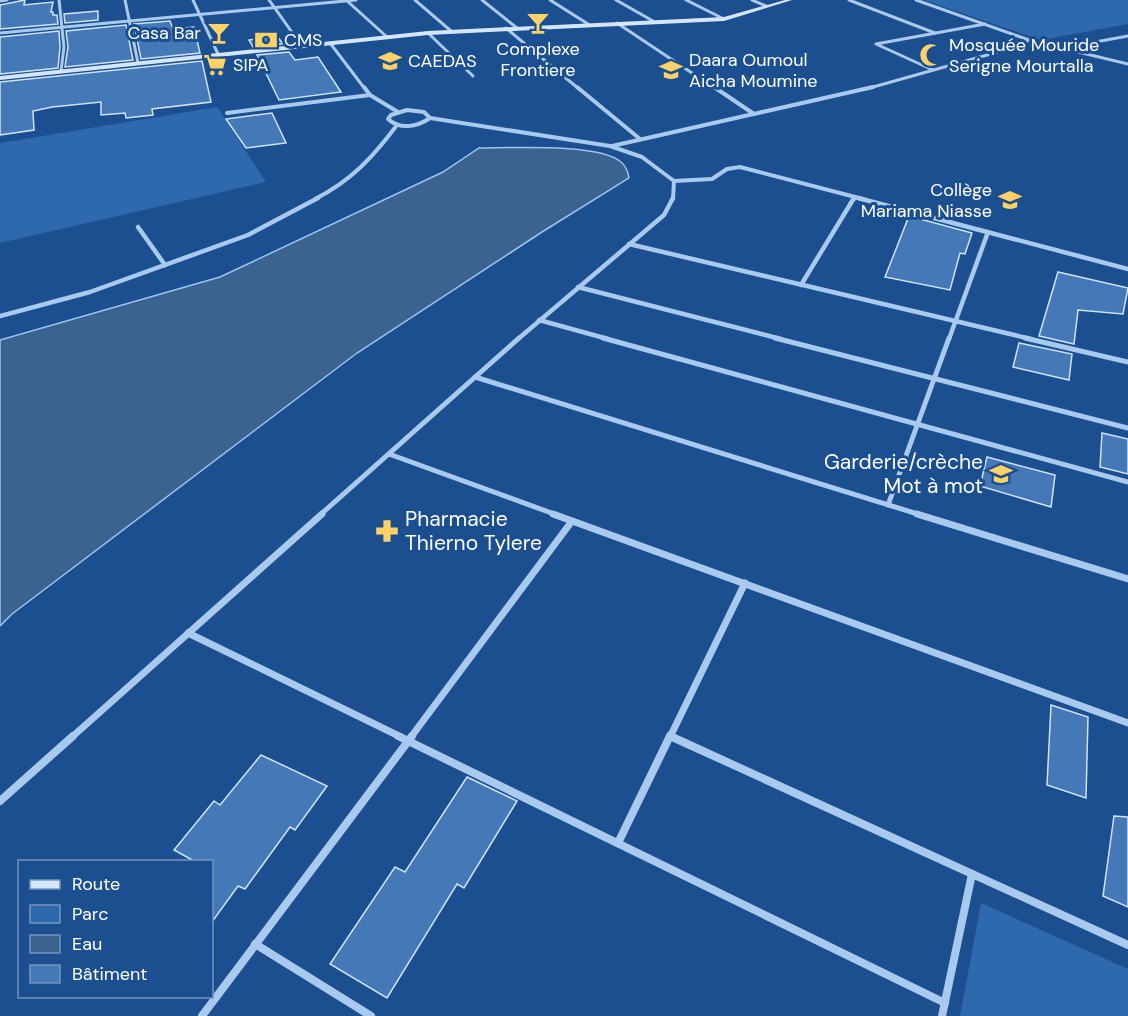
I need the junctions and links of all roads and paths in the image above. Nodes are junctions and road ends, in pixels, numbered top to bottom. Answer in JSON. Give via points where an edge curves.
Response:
{"nodes":[{"id":1,"x":7,"y":0,"type":"edge"},
{"id":2,"x":59,"y":0,"type":"edge"},
{"id":3,"x":125,"y":0,"type":"edge"},
{"id":4,"x":193,"y":0,"type":"edge"},
{"id":5,"x":269,"y":0,"type":"edge"},
{"id":6,"x":346,"y":0,"type":"edge"},
{"id":7,"x":356,"y":0,"type":"edge"},
{"id":8,"x":415,"y":0,"type":"edge"},
{"id":9,"x":482,"y":0,"type":"edge"},
{"id":10,"x":550,"y":0,"type":"edge"},
{"id":11,"x":616,"y":0,"type":"edge"},
{"id":12,"x":686,"y":0,"type":"edge"},
{"id":13,"x":752,"y":0,"type":"edge"},
{"id":14,"x":790,"y":0,"type":"edge"},
{"id":15,"x":849,"y":0,"type":"edge"},
{"id":16,"x":916,"y":0,"type":"edge"},
{"id":17,"x":0,"y":1,"type":"edge"},
{"id":18,"x":766,"y":6,"type":"junction"},
{"id":19,"x":274,"y":8,"type":"junction"},
{"id":20,"x":200,"y":15,"type":"junction"},
{"id":21,"x":724,"y":19,"type":"junction"},
{"id":22,"x":129,"y":21,"type":"junction"},
{"id":23,"x":653,"y":21,"type":"junction"},
{"id":24,"x":616,"y":22,"type":"junction"},
{"id":25,"x":588,"y":24,"type":"junction"},
{"id":26,"x":985,"y":24,"type":"junction"},
{"id":27,"x":517,"y":27,"type":"junction"},
{"id":28,"x":62,"y":28,"type":"junction"},
{"id":29,"x":506,"y":28,"type":"junction"},
{"id":30,"x":451,"y":31,"type":"junction"},
{"id":31,"x":0,"y":33,"type":"edge"},
{"id":32,"x":428,"y":33,"type":"junction"},
{"id":33,"x":937,"y":33,"type":"junction"},
{"id":34,"x":1128,"y":36,"type":"edge"},
{"id":35,"x":387,"y":37,"type":"junction"},
{"id":36,"x":1029,"y":40,"type":"junction"},
{"id":37,"x":330,"y":43,"type":"junction"},
{"id":38,"x":301,"y":45,"type":"junction"},
{"id":39,"x":1060,"y":49,"type":"junction"},
{"id":40,"x":218,"y":54,"type":"junction"},
{"id":41,"x":138,"y":63,"type":"junction"},
{"id":42,"x":1128,"y":64,"type":"edge"},
{"id":43,"x":934,"y":70,"type":"junction"},
{"id":44,"x":61,"y":71,"type":"junction"},
{"id":45,"x":473,"y":76,"type":"dead end"},
{"id":46,"x":0,"y":78,"type":"edge"},
{"id":47,"x":370,"y":94,"type":"junction"},
{"id":48,"x":398,"y":112,"type":"junction"},
{"id":49,"x":227,"y":113,"type":"dead end"},
{"id":50,"x":754,"y":114,"type":"junction"},
{"id":51,"x":430,"y":118,"type":"junction"},
{"id":52,"x":397,"y":125,"type":"junction"},
{"id":53,"x":640,"y":139,"type":"junction"},
{"id":54,"x":610,"y":146,"type":"junction"},
{"id":55,"x":674,"y":180,"type":"junction"},
{"id":56,"x":855,"y":197,"type":"junction"},
{"id":57,"x":138,"y":227,"type":"dead end"},
{"id":58,"x":987,"y":232,"type":"junction"},
{"id":59,"x":629,"y":244,"type":"junction"},
{"id":60,"x":165,"y":265,"type":"junction"},
{"id":61,"x":1128,"y":269,"type":"edge"},
{"id":62,"x":801,"y":285,"type":"junction"},
{"id":63,"x":578,"y":287,"type":"junction"},
{"id":64,"x":0,"y":316,"type":"edge"},
{"id":65,"x":539,"y":320,"type":"junction"},
{"id":66,"x":955,"y":321,"type":"junction"},
{"id":67,"x":1128,"y":362,"type":"edge"},
{"id":68,"x":475,"y":377,"type":"junction"},
{"id":69,"x":934,"y":378,"type":"junction"},
{"id":70,"x":917,"y":424,"type":"junction"},
{"id":71,"x":1128,"y":428,"type":"edge"},
{"id":72,"x":389,"y":454,"type":"junction"},
{"id":73,"x":1128,"y":482,"type":"edge"},
{"id":74,"x":888,"y":505,"type":"junction"},
{"id":75,"x":572,"y":520,"type":"junction"},
{"id":76,"x":1128,"y":579,"type":"edge"},
{"id":77,"x":745,"y":583,"type":"junction"},
{"id":78,"x":188,"y":633,"type":"junction"},
{"id":79,"x":1128,"y":723,"type":"edge"},
{"id":80,"x":670,"y":736,"type":"junction"},
{"id":81,"x":408,"y":740,"type":"junction"},
{"id":82,"x":0,"y":801,"type":"edge"},
{"id":83,"x":618,"y":843,"type":"junction"},
{"id":84,"x":972,"y":874,"type":"junction"},
{"id":85,"x":255,"y":944,"type":"junction"},
{"id":86,"x":1128,"y":945,"type":"edge"},
{"id":87,"x":945,"y":1003,"type":"junction"},
{"id":88,"x":202,"y":1016,"type":"edge"},
{"id":89,"x":371,"y":1016,"type":"edge"},
{"id":90,"x":942,"y":1016,"type":"edge"}],
"edges":[{"from":1,"to":17,"type":"street"},
{"from":2,"to":28,"type":"street"},
{"from":3,"to":22,"type":"street"},
{"from":4,"to":20,"type":"street"},
{"from":5,"to":19,"type":"street"},
{"from":6,"to":7,"type":"street"},
{"from":6,"to":19,"type":"street"},
{"from":6,"to":35,"type":"street"},
{"from":8,"to":30,"type":"street"},
{"from":9,"to":27,"type":"street"},
{"from":10,"to":25,"type":"street"},
{"from":11,"to":23,"type":"street"},
{"from":12,"to":21,"type":"street"},
{"from":13,"to":18,"type":"street"},
{"from":14,"to":18,"type":"street"},
{"from":15,"to":33,"type":"street"},
{"from":16,"to":26,"type":"street"},
{"from":18,"to":21,"type":"street"},
{"from":19,"to":20,"type":"street"},
{"from":19,"to":38,"type":"street"},
{"from":20,"to":22,"type":"street"},
{"from":20,"to":40,"type":"street"},
{"from":21,"to":23,"type":"street"},
{"from":22,"to":28,"type":"street"},
{"from":22,"to":41,"type":"street"},
{"from":23,"to":24,"type":"street"},
{"from":24,"to":25,"type":"street"},
{"from":24,"to":50,"type":"street"},
{"from":25,"to":27,"type":"street"},
{"from":26,"to":33,"type":"street"},
{"from":26,"to":36,"type":"street"},
{"from":27,"to":29,"type":"street"},
{"from":28,"to":31,"type":"street"},
{"from":28,"to":44,"type":"street"},
{"from":29,"to":30,"type":"street"},
{"from":29,"to":53,"type":"street"},
{"from":30,"to":32,"type":"street"},
{"from":32,"to":35,"type":"street"},
{"from":32,"to":45,"type":"street"},
{"from":33,"to":43,"type":"street","via":[[876,44]]},
{"from":34,"to":39,"type":"street"},
{"from":35,"to":37,"type":"street"},
{"from":36,"to":39,"type":"street"},
{"from":36,"to":43,"type":"street"},
{"from":37,"to":38,"type":"street"},
{"from":37,"to":47,"type":"street"},
{"from":38,"to":40,"type":"street"},
{"from":39,"to":42,"type":"street"},
{"from":40,"to":41,"type":"street"},
{"from":41,"to":44,"type":"street"},
{"from":43,"to":50,"type":"street"},
{"from":44,"to":46,"type":"street"},
{"from":47,"to":48,"type":"street"},
{"from":47,"to":49,"type":"street"},
{"from":48,"to":51,"type":"street","via":[[424,112]]},
{"from":48,"to":52,"type":"street","via":[[388,118]]},
{"from":50,"to":53,"type":"street"},
{"from":51,"to":52,"type":"street","via":[[417,124]]},
{"from":51,"to":54,"type":"street"},
{"from":52,"to":60,"type":"street","via":[[374,156],[337,188],[248,235]]},
{"from":53,"to":54,"type":"street"},
{"from":54,"to":55,"type":"street","via":[[642,157]]},
{"from":55,"to":56,"type":"street","via":[[712,179],[728,168],[740,167]]},
{"from":55,"to":59,"type":"street","via":[[672,199],[664,215]]},
{"from":56,"to":58,"type":"street"},
{"from":56,"to":62,"type":"street"},
{"from":57,"to":60,"type":"street"},
{"from":58,"to":61,"type":"street"},
{"from":58,"to":66,"type":"street"},
{"from":59,"to":62,"type":"street"},
{"from":59,"to":63,"type":"street"},
{"from":60,"to":64,"type":"street","via":[[90,292]]},
{"from":62,"to":66,"type":"street"},
{"from":63,"to":65,"type":"street"},
{"from":63,"to":69,"type":"street"},
{"from":65,"to":68,"type":"street"},
{"from":65,"to":70,"type":"street"},
{"from":66,"to":67,"type":"street"},
{"from":66,"to":69,"type":"street"},
{"from":68,"to":72,"type":"street"},
{"from":68,"to":74,"type":"street"},
{"from":69,"to":70,"type":"street"},
{"from":69,"to":71,"type":"street"},
{"from":70,"to":73,"type":"street"},
{"from":70,"to":74,"type":"street"},
{"from":72,"to":75,"type":"street"},
{"from":72,"to":78,"type":"street"},
{"from":74,"to":76,"type":"street"},
{"from":75,"to":77,"type":"street"},
{"from":75,"to":81,"type":"street"},
{"from":77,"to":79,"type":"street"},
{"from":77,"to":80,"type":"street"},
{"from":78,"to":81,"type":"street"},
{"from":78,"to":82,"type":"street"},
{"from":80,"to":83,"type":"street"},
{"from":80,"to":84,"type":"street"},
{"from":81,"to":83,"type":"street"},
{"from":81,"to":85,"type":"street"},
{"from":83,"to":87,"type":"street"},
{"from":84,"to":86,"type":"street"},
{"from":84,"to":87,"type":"street"},
{"from":85,"to":88,"type":"street"},
{"from":85,"to":89,"type":"street"},
{"from":87,"to":90,"type":"street"}]}
